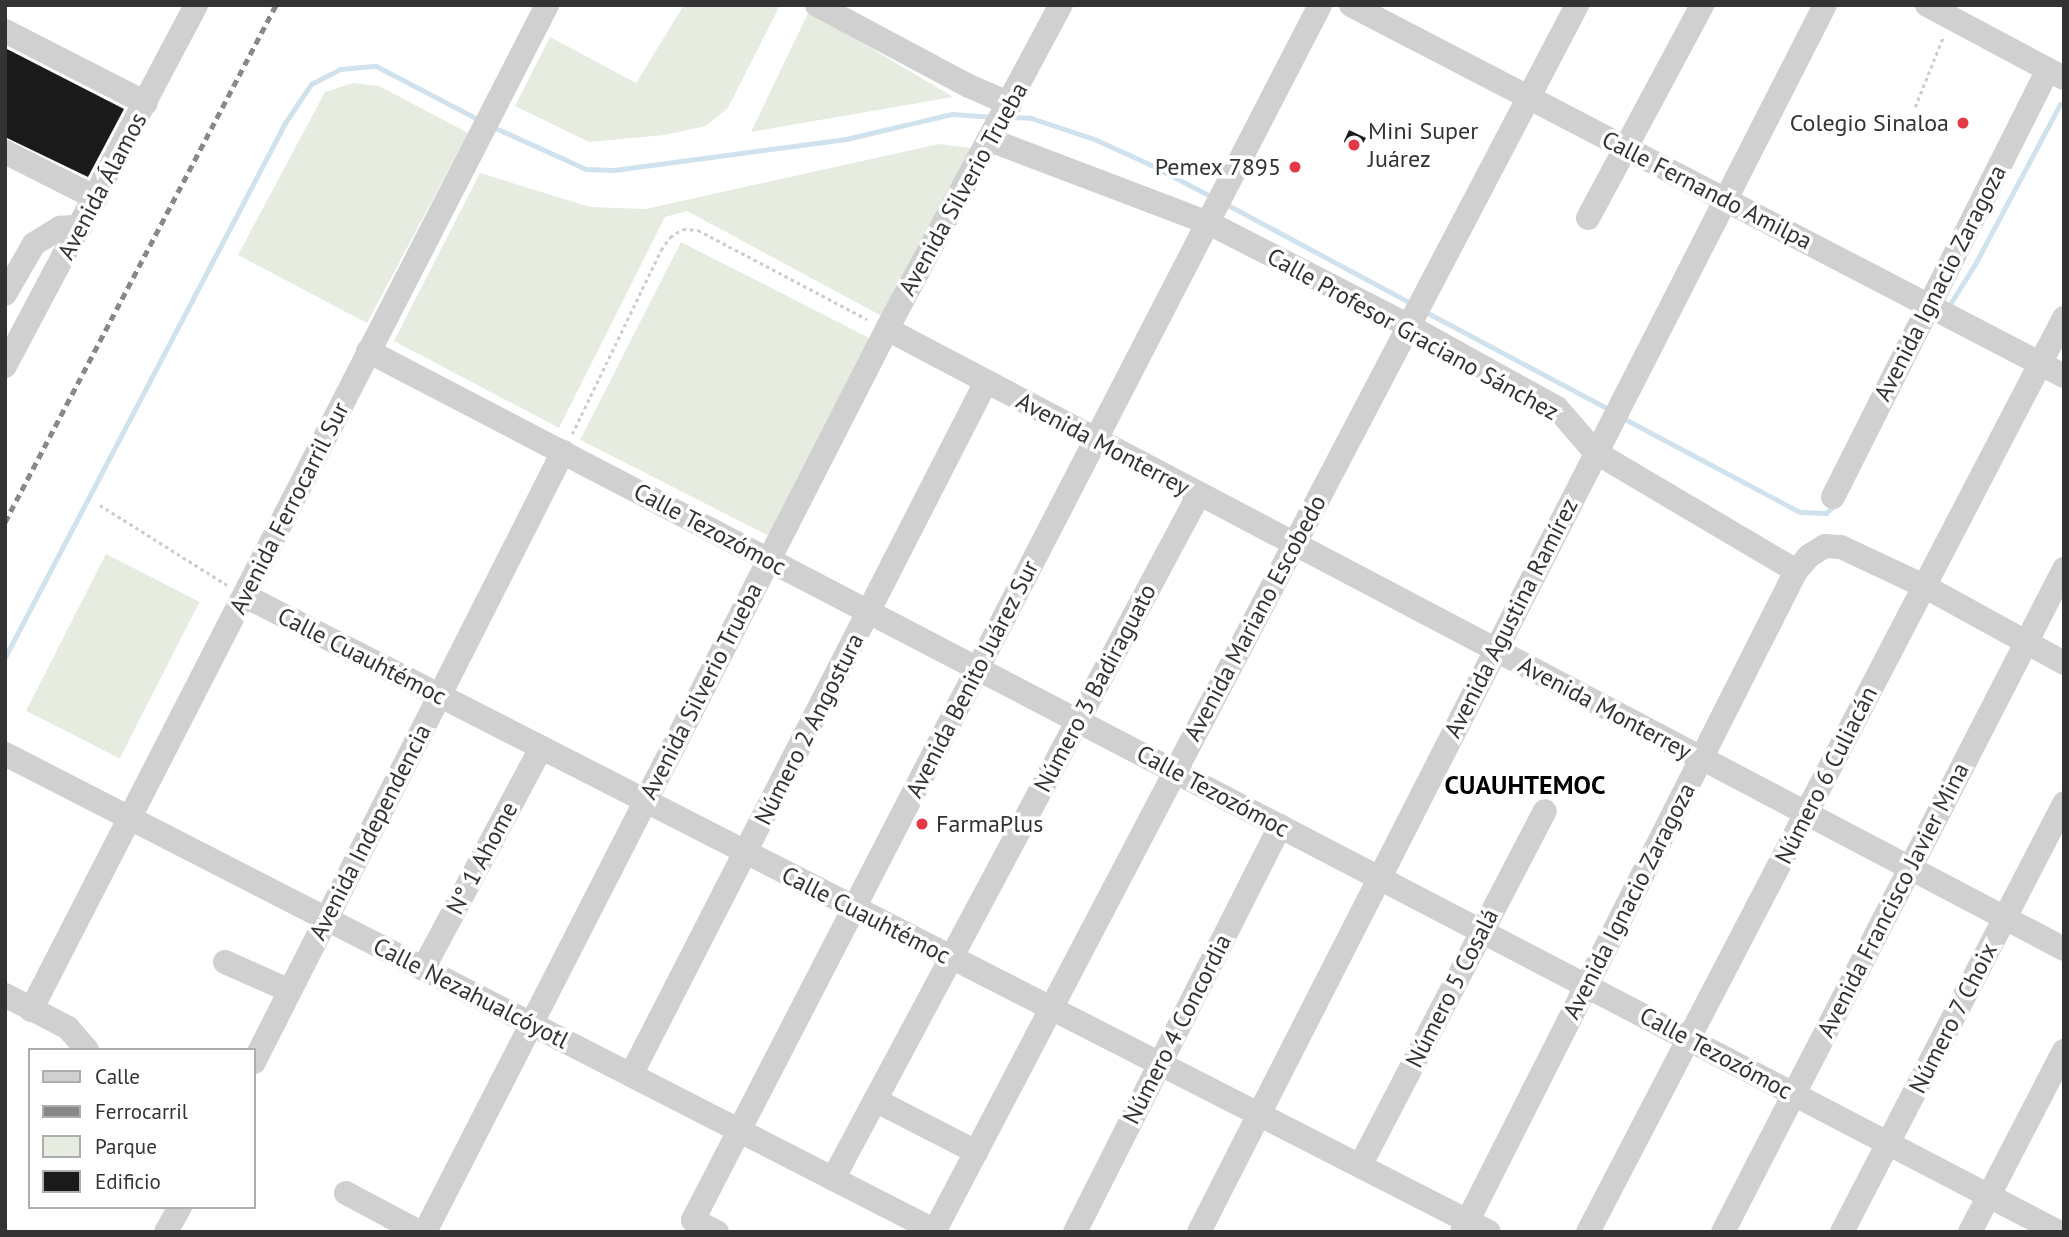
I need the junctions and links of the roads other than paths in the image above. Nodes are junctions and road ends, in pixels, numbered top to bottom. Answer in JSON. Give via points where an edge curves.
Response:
{"nodes":[{"id":1,"x":547,"y":5,"type":"edge"},
{"id":2,"x":817,"y":5,"type":"edge"},
{"id":3,"x":1061,"y":5,"type":"edge"},
{"id":4,"x":1320,"y":5,"type":"edge"},
{"id":5,"x":1350,"y":5,"type":"edge"},
{"id":6,"x":1577,"y":5,"type":"edge"},
{"id":7,"x":1702,"y":5,"type":"edge"},
{"id":8,"x":1825,"y":5,"type":"edge"},
{"id":9,"x":1927,"y":5,"type":"edge"},
{"id":10,"x":188,"y":8,"type":"edge"},
{"id":11,"x":1954,"y":12,"type":"edge"},
{"id":12,"x":5,"y":31,"type":"edge"},
{"id":13,"x":2058,"y":70,"type":"edge"},
{"id":14,"x":1528,"y":98,"type":"junction"},
{"id":15,"x":146,"y":103,"type":"junction"},
{"id":16,"x":1010,"y":104,"type":"junction"},
{"id":17,"x":990,"y":140,"type":"junction"},
{"id":18,"x":1626,"y":148,"type":"junction"},
{"id":19,"x":5,"y":152,"type":"edge"},
{"id":20,"x":96,"y":198,"type":"junction"},
{"id":21,"x":1725,"y":200,"type":"junction"},
{"id":22,"x":1212,"y":218,"type":"junction"},
{"id":23,"x":1588,"y":218,"type":"dead end"},
{"id":24,"x":81,"y":226,"type":"junction"},
{"id":25,"x":5,"y":293,"type":"edge"},
{"id":26,"x":1928,"y":305,"type":"junction"},
{"id":27,"x":2064,"y":318,"type":"edge"},
{"id":28,"x":1409,"y":326,"type":"junction"},
{"id":29,"x":887,"y":329,"type":"junction"},
{"id":30,"x":368,"y":351,"type":"junction"},
{"id":31,"x":2040,"y":363,"type":"junction"},
{"id":32,"x":5,"y":366,"type":"edge"},
{"id":33,"x":2064,"y":376,"type":"edge"},
{"id":34,"x":986,"y":382,"type":"junction"},
{"id":35,"x":1096,"y":440,"type":"junction"},
{"id":36,"x":1598,"y":446,"type":"junction"},
{"id":37,"x":563,"y":452,"type":"junction"},
{"id":38,"x":1199,"y":494,"type":"junction"},
{"id":39,"x":1833,"y":498,"type":"dead end"},
{"id":40,"x":1294,"y":544,"type":"junction"},
{"id":41,"x":769,"y":559,"type":"junction"},
{"id":42,"x":2064,"y":569,"type":"edge"},
{"id":43,"x":1796,"y":571,"type":"junction"},
{"id":44,"x":1924,"y":586,"type":"junction"},
{"id":45,"x":245,"y":596,"type":"junction"},
{"id":46,"x":869,"y":611,"type":"junction"},
{"id":47,"x":2026,"y":643,"type":"junction"},
{"id":48,"x":1494,"y":650,"type":"junction"},
{"id":49,"x":2064,"y":663,"type":"edge"},
{"id":50,"x":978,"y":668,"type":"junction"},
{"id":51,"x":439,"y":696,"type":"junction"},
{"id":52,"x":1078,"y":720,"type":"junction"},
{"id":53,"x":541,"y":748,"type":"junction"},
{"id":54,"x":5,"y":754,"type":"edge"},
{"id":55,"x":1701,"y":759,"type":"junction"},
{"id":56,"x":1176,"y":771,"type":"junction"},
{"id":57,"x":645,"y":802,"type":"junction"},
{"id":58,"x":2064,"y":803,"type":"edge"},
{"id":59,"x":1545,"y":811,"type":"dead end"},
{"id":60,"x":1806,"y":814,"type":"junction"},
{"id":61,"x":129,"y":818,"type":"junction"},
{"id":62,"x":1280,"y":825,"type":"junction"},
{"id":63,"x":745,"y":853,"type":"junction"},
{"id":64,"x":1909,"y":869,"type":"junction"},
{"id":65,"x":1379,"y":877,"type":"junction"},
{"id":66,"x":853,"y":909,"type":"junction"},
{"id":67,"x":2005,"y":918,"type":"junction"},
{"id":68,"x":326,"y":919,"type":"junction"},
{"id":69,"x":1482,"y":931,"type":"junction"},
{"id":70,"x":2064,"y":949,"type":"edge"},
{"id":71,"x":951,"y":959,"type":"junction"},
{"id":72,"x":225,"y":962,"type":"dead end"},
{"id":73,"x":423,"y":969,"type":"junction"},
{"id":74,"x":1586,"y":985,"type":"junction"},
{"id":75,"x":290,"y":990,"type":"junction"},
{"id":76,"x":5,"y":995,"type":"edge"},
{"id":77,"x":1051,"y":1009,"type":"junction"},
{"id":78,"x":31,"y":1010,"type":"junction"},
{"id":79,"x":531,"y":1024,"type":"junction"},
{"id":80,"x":1689,"y":1039,"type":"junction"},
{"id":81,"x":85,"y":1048,"type":"edge"},
{"id":82,"x":2064,"y":1051,"type":"edge"},
{"id":83,"x":256,"y":1058,"type":"edge"},
{"id":84,"x":1159,"y":1065,"type":"junction"},
{"id":85,"x":631,"y":1075,"type":"junction"},
{"id":86,"x":1794,"y":1094,"type":"junction"},
{"id":87,"x":875,"y":1100,"type":"junction"},
{"id":88,"x":1259,"y":1115,"type":"junction"},
{"id":89,"x":739,"y":1130,"type":"junction"},
{"id":90,"x":1888,"y":1143,"type":"junction"},
{"id":91,"x":976,"y":1152,"type":"junction"},
{"id":92,"x":1360,"y":1166,"type":"junction"},
{"id":93,"x":833,"y":1179,"type":"junction"},
{"id":94,"x":346,"y":1193,"type":"dead end"},
{"id":95,"x":1989,"y":1196,"type":"junction"},
{"id":96,"x":688,"y":1228,"type":"edge"},
{"id":97,"x":1473,"y":1228,"type":"edge"},
{"id":98,"x":935,"y":1231,"type":"edge"},
{"id":99,"x":419,"y":1232,"type":"edge"},
{"id":100,"x":425,"y":1232,"type":"edge"},
{"id":101,"x":717,"y":1232,"type":"edge"},
{"id":102,"x":1075,"y":1232,"type":"edge"},
{"id":103,"x":1199,"y":1232,"type":"edge"},
{"id":104,"x":1588,"y":1232,"type":"edge"},
{"id":105,"x":1723,"y":1232,"type":"edge"},
{"id":106,"x":1842,"y":1232,"type":"edge"},
{"id":107,"x":1970,"y":1232,"type":"edge"},
{"id":108,"x":2058,"y":1232,"type":"edge"}],
"edges":[{"from":1,"to":30,"type":"street","name":"Avenida Ferrocarril Sur"},
{"from":2,"to":16,"type":"street"},
{"from":3,"to":16,"type":"street","name":"Avenida Silverio Trueba"},
{"from":4,"to":22,"type":"street","name":"Avenida Benito Juárez Sur"},
{"from":5,"to":14,"type":"street","name":"Calle Fernando Amilpa"},
{"from":6,"to":14,"type":"street","name":"Avenida Mariano Escobedo"},
{"from":7,"to":18,"type":"street"},
{"from":8,"to":21,"type":"street","name":"Avenida Agustina Ramírez"},
{"from":9,"to":11,"type":"street"},
{"from":10,"to":15,"type":"street","name":"Avenida Álamos"},
{"from":11,"to":13,"type":"street"},
{"from":12,"to":15,"type":"street"},
{"from":13,"to":26,"type":"street","name":"Avenida Ignacio Zaragoza"},
{"from":14,"to":18,"type":"street","name":"Calle Fernando Amilpa"},
{"from":14,"to":28,"type":"street","name":"Avenida Mariano Escobedo"},
{"from":15,"to":20,"type":"street","name":"Avenida Álamos"},
{"from":16,"to":17,"type":"street","name":"Avenida Silverio Trueba"},
{"from":17,"to":22,"type":"street","name":"Calle Profesor Graciano Sánchez"},
{"from":17,"to":29,"type":"street","name":"Avenida Silverio Trueba"},
{"from":18,"to":21,"type":"street","name":"Calle Fernando Amilpa"},
{"from":18,"to":23,"type":"street"},
{"from":19,"to":20,"type":"street"},
{"from":20,"to":24,"type":"street","name":"Avenida Álamos"},
{"from":21,"to":26,"type":"street","name":"Calle Fernando Amilpa"},
{"from":21,"to":36,"type":"street","name":"Avenida Agustina Ramírez"},
{"from":22,"to":28,"type":"street","name":"Calle Profesor Graciano Sánchez"},
{"from":22,"to":35,"type":"street","name":"Avenida Benito Juárez Sur"},
{"from":24,"to":25,"type":"street","via":[[60,228],[34,244]]},
{"from":24,"to":32,"type":"street","name":"Avenida Álamos"},
{"from":26,"to":31,"type":"street","name":"Calle Fernando Amilpa"},
{"from":26,"to":39,"type":"street","name":"Avenida Ignacio Zaragoza"},
{"from":27,"to":31,"type":"street","name":"Número 6 Culiacán"},
{"from":28,"to":36,"type":"street","name":"Calle Profesor Graciano Sánchez","via":[[1557,408]]},
{"from":28,"to":40,"type":"street","name":"Avenida Mariano Escobedo"},
{"from":29,"to":34,"type":"street","name":"Avenida Monterrey"},
{"from":29,"to":41,"type":"street","name":"Avenida Silverio Trueba"},
{"from":30,"to":37,"type":"street","name":"Calle Tezozómoc"},
{"from":30,"to":45,"type":"street","name":"Avenida Ferrocarril Sur"},
{"from":31,"to":33,"type":"street","name":"Calle Fernando Amilpa"},
{"from":31,"to":44,"type":"street","name":"Número 6 Culiacán"},
{"from":34,"to":35,"type":"street","name":"Avenida Monterrey"},
{"from":34,"to":46,"type":"street","name":"Número 2 Angostura"},
{"from":35,"to":38,"type":"street","name":"Avenida Monterrey"},
{"from":35,"to":50,"type":"street","name":"Avenida Benito Juárez Sur"},
{"from":36,"to":43,"type":"street","name":"Calle Profesor Graciano Sánchez"},
{"from":36,"to":48,"type":"street","name":"Avenida Agustina Ramírez"},
{"from":37,"to":41,"type":"street","name":"Calle Tezozómoc"},
{"from":37,"to":51,"type":"street","name":"Avenida Independencia"},
{"from":38,"to":40,"type":"street","name":"Avenida Monterrey"},
{"from":38,"to":52,"type":"street","name":"Número 3 Badiraguato"},
{"from":40,"to":48,"type":"street","name":"Avenida Monterrey"},
{"from":40,"to":56,"type":"street","name":"Avenida Mariano Escobedo"},
{"from":41,"to":46,"type":"street","name":"Calle Tezozómoc"},
{"from":41,"to":57,"type":"street","name":"Avenida Silverio Trueba"},
{"from":42,"to":47,"type":"street","name":"Avenida Francisco Javier Mina"},
{"from":43,"to":44,"type":"street","via":[[1825,546],[1841,547]]},
{"from":43,"to":55,"type":"street","name":"Avenida Ignacio Zaragoza"},
{"from":44,"to":47,"type":"street"},
{"from":44,"to":60,"type":"street","name":"Número 6 Culiacán"},
{"from":45,"to":51,"type":"street","name":"Calle Cuauhtémoc"},
{"from":45,"to":61,"type":"street","name":"Avenida Ferrocarril Sur"},
{"from":46,"to":50,"type":"street","name":"Calle Tezozómoc"},
{"from":46,"to":63,"type":"street","name":"Número 2 Angostura"},
{"from":47,"to":49,"type":"street"},
{"from":47,"to":64,"type":"street","name":"Avenida Francisco Javier Mina"},
{"from":48,"to":55,"type":"street","name":"Avenida Monterrey"},
{"from":48,"to":65,"type":"street","name":"Avenida Agustina Ramírez"},
{"from":50,"to":52,"type":"street","name":"Calle Tezozómoc"},
{"from":50,"to":66,"type":"street","name":"Avenida Benito Juárez Sur"},
{"from":51,"to":53,"type":"street","name":"Calle Cuauhtémoc"},
{"from":51,"to":68,"type":"street","name":"Avenida Independencia"},
{"from":52,"to":56,"type":"street","name":"Calle Tezozómoc"},
{"from":52,"to":71,"type":"street","name":"Número 3 Badiraguato"},
{"from":53,"to":57,"type":"street","name":"Calle Cuauhtémoc"},
{"from":53,"to":73,"type":"street","name":"N° 1 Ahome"},
{"from":54,"to":61,"type":"street","name":"Calle Nezahualcóyotl"},
{"from":55,"to":60,"type":"street","name":"Avenida Monterrey"},
{"from":55,"to":74,"type":"street","name":"Avenida Ignacio Zaragoza"},
{"from":56,"to":62,"type":"street","name":"Calle Tezozómoc"},
{"from":56,"to":77,"type":"street","name":"Avenida Mariano Escobedo"},
{"from":57,"to":63,"type":"street","name":"Calle Cuauhtémoc"},
{"from":57,"to":79,"type":"street","name":"Avenida Silverio Trueba"},
{"from":58,"to":67,"type":"street","name":"Número 7 Choix"},
{"from":59,"to":69,"type":"street","name":"Número 5 Cosalá"},
{"from":60,"to":64,"type":"street","name":"Avenida Monterrey"},
{"from":60,"to":80,"type":"street","name":"Número 6 Culiacán"},
{"from":61,"to":68,"type":"street","name":"Calle Nezahualcóyotl"},
{"from":61,"to":78,"type":"street","name":"Avenida Ferrocarril Sur"},
{"from":62,"to":65,"type":"street","name":"Calle Tezozómoc"},
{"from":62,"to":84,"type":"street","name":"Número 4 Concordia"},
{"from":63,"to":66,"type":"street","name":"Calle Cuauhtémoc"},
{"from":63,"to":85,"type":"street","name":"Número 2 Angostura"},
{"from":64,"to":67,"type":"street","name":"Avenida Monterrey"},
{"from":64,"to":86,"type":"street","name":"Avenida Francisco Javier Mina"},
{"from":65,"to":69,"type":"street","name":"Calle Tezozómoc"},
{"from":65,"to":88,"type":"street","name":"Avenida Agustina Ramírez"},
{"from":66,"to":71,"type":"street","name":"Calle Cuauhtémoc"},
{"from":66,"to":89,"type":"street","name":"Avenida Benito Juárez Sur"},
{"from":67,"to":70,"type":"street","name":"Avenida Monterrey"},
{"from":67,"to":90,"type":"street","name":"Número 7 Choix"},
{"from":68,"to":73,"type":"street","name":"Calle Nezahualcóyotl"},
{"from":68,"to":75,"type":"street","name":"Avenida Independencia"},
{"from":69,"to":74,"type":"street","name":"Calle Tezozómoc"},
{"from":69,"to":92,"type":"street","name":"Número 5 Cosalá"},
{"from":71,"to":77,"type":"street","name":"Calle Cuauhtémoc"},
{"from":71,"to":87,"type":"street","name":"Número 3 Badiraguato"},
{"from":72,"to":75,"type":"street"},
{"from":73,"to":79,"type":"street","name":"Calle Nezahualcóyotl"},
{"from":74,"to":80,"type":"street","name":"Calle Tezozómoc"},
{"from":74,"to":97,"type":"street","name":"Avenida Ignacio Zaragoza"},
{"from":75,"to":83,"type":"street","name":"Avenida Independencia"},
{"from":76,"to":78,"type":"street"},
{"from":77,"to":84,"type":"street","name":"Calle Cuauhtémoc"},
{"from":77,"to":91,"type":"street","name":"Avenida Mariano Escobedo"},
{"from":78,"to":81,"type":"street","via":[[68,1028]]},
{"from":79,"to":85,"type":"street","name":"Calle Nezahualcóyotl"},
{"from":79,"to":100,"type":"street","name":"Avenida Silverio Trueba"},
{"from":80,"to":86,"type":"street","name":"Calle Tezozómoc"},
{"from":80,"to":104,"type":"street","name":"Número 6 Culiacán"},
{"from":82,"to":95,"type":"street"},
{"from":84,"to":88,"type":"street","name":"Calle Cuauhtémoc"},
{"from":84,"to":102,"type":"street","name":"Número 4 Concordia"},
{"from":85,"to":89,"type":"street","name":"Calle Nezahualcóyotl"},
{"from":86,"to":90,"type":"street","name":"Calle Tezozómoc"},
{"from":86,"to":105,"type":"street","name":"Avenida Francisco Javier Mina"},
{"from":87,"to":91,"type":"street"},
{"from":87,"to":93,"type":"street","name":"Número 3 Badiraguato"},
{"from":88,"to":92,"type":"street","name":"Calle Cuauhtémoc"},
{"from":88,"to":103,"type":"street","name":"Avenida Agustina Ramírez"},
{"from":89,"to":93,"type":"street","name":"Calle Nezahualcóyotl"},
{"from":89,"to":96,"type":"street","name":"Avenida Benito Juárez Sur"},
{"from":90,"to":95,"type":"street","name":"Calle Tezozómoc"},
{"from":90,"to":106,"type":"street","name":"Número 7 Choix"},
{"from":91,"to":98,"type":"street","name":"Avenida Mariano Escobedo"},
{"from":92,"to":97,"type":"street","name":"Calle Cuauhtémoc"},
{"from":93,"to":98,"type":"street","name":"Calle Nezahualcóyotl"},
{"from":94,"to":99,"type":"street"},
{"from":95,"to":107,"type":"street"},
{"from":95,"to":108,"type":"street","name":"Calle Tezozómoc"},
{"from":96,"to":101,"type":"street"}]}
